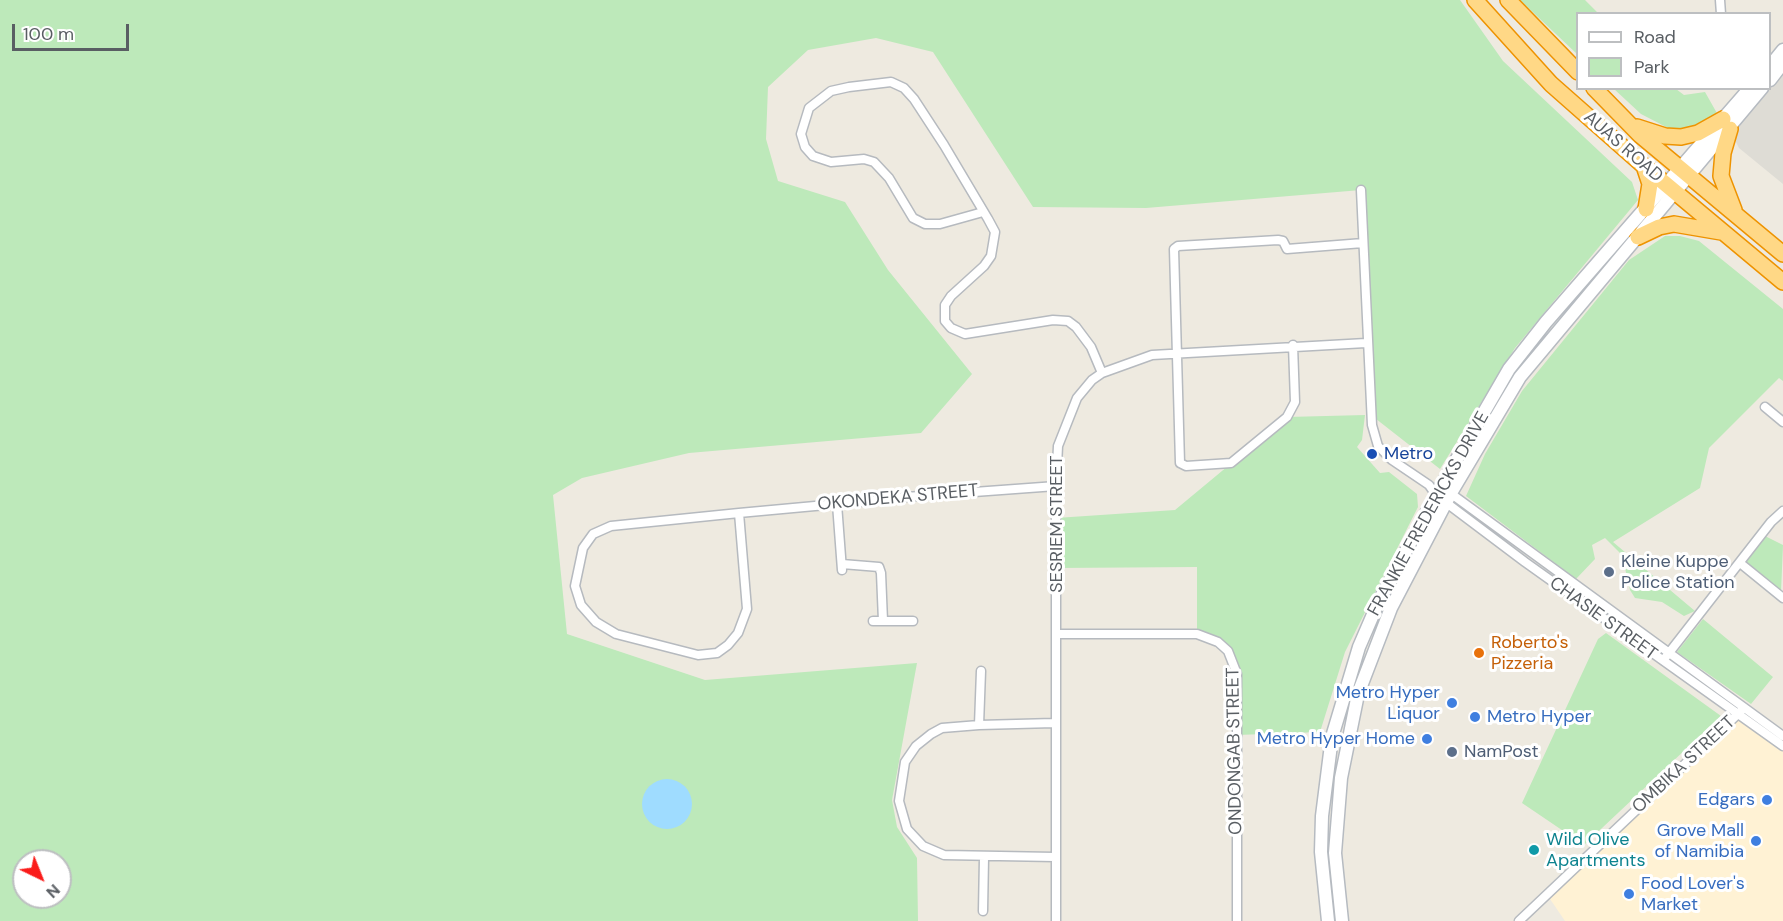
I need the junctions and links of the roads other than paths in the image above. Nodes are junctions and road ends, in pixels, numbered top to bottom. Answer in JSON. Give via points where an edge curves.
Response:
{"nodes":[{"id":1,"x":1475,"y":0,"type":"edge"},
{"id":2,"x":1508,"y":0,"type":"edge"},
{"id":3,"x":1783,"y":50,"type":"edge"},
{"id":4,"x":1783,"y":63,"type":"edge"},
{"id":5,"x":1771,"y":65,"type":"edge"},
{"id":6,"x":1576,"y":70,"type":"edge"},
{"id":7,"x":1771,"y":79,"type":"edge"},
{"id":8,"x":1596,"y":90,"type":"edge"},
{"id":9,"x":1749,"y":90,"type":"edge"},
{"id":10,"x":1760,"y":90,"type":"edge"},
{"id":11,"x":1726,"y":124,"type":"junction"},
{"id":12,"x":1631,"y":125,"type":"junction"},
{"id":13,"x":1644,"y":166,"type":"junction"},
{"id":14,"x":1686,"y":172,"type":"junction"},
{"id":15,"x":1671,"y":189,"type":"junction"},
{"id":16,"x":1361,"y":190,"type":"dead end"},
{"id":17,"x":1646,"y":208,"type":"junction"},
{"id":18,"x":983,"y":212,"type":"junction"},
{"id":19,"x":1736,"y":214,"type":"junction"},
{"id":20,"x":1724,"y":232,"type":"junction"},
{"id":21,"x":1638,"y":237,"type":"junction"},
{"id":22,"x":1363,"y":243,"type":"junction"},
{"id":23,"x":1783,"y":254,"type":"edge"},
{"id":24,"x":1783,"y":282,"type":"edge"},
{"id":25,"x":1366,"y":343,"type":"junction"},
{"id":26,"x":1293,"y":345,"type":"junction"},
{"id":27,"x":1175,"y":353,"type":"junction"},
{"id":28,"x":1102,"y":373,"type":"junction"},
{"id":29,"x":1765,"y":407,"type":"dead end"},
{"id":30,"x":1783,"y":422,"type":"edge"},
{"id":31,"x":1056,"y":486,"type":"junction"},
{"id":32,"x":1441,"y":492,"type":"junction"},
{"id":33,"x":837,"y":504,"type":"junction"},
{"id":34,"x":1783,"y":511,"type":"edge"},
{"id":35,"x":740,"y":513,"type":"junction"},
{"id":36,"x":1740,"y":563,"type":"junction"},
{"id":37,"x":1783,"y":598,"type":"edge"},
{"id":38,"x":913,"y":621,"type":"dead end"},
{"id":39,"x":1057,"y":634,"type":"junction"},
{"id":40,"x":1666,"y":658,"type":"junction"},
{"id":41,"x":981,"y":671,"type":"dead end"},
{"id":42,"x":1741,"y":711,"type":"junction"},
{"id":43,"x":1054,"y":723,"type":"junction"},
{"id":44,"x":979,"y":725,"type":"junction"},
{"id":45,"x":1783,"y":736,"type":"edge"},
{"id":46,"x":1783,"y":746,"type":"edge"},
{"id":47,"x":1055,"y":857,"type":"junction"},
{"id":48,"x":984,"y":858,"type":"junction"},
{"id":49,"x":983,"y":911,"type":"dead end"},
{"id":50,"x":1056,"y":921,"type":"edge"},
{"id":51,"x":1237,"y":921,"type":"edge"},
{"id":52,"x":1328,"y":921,"type":"edge"},
{"id":53,"x":1342,"y":921,"type":"edge"},
{"id":54,"x":1520,"y":921,"type":"edge"}],
"edges":[{"from":1,"to":13,"type":"highway","name":"AUAS ROAD","via":[[1551,84]]},
{"from":2,"to":6,"type":"highway"},
{"from":3,"to":5,"type":"main road"},
{"from":4,"to":7,"type":"main road"},
{"from":8,"to":12,"type":"highway","name":"AUAS ROAD"},
{"from":9,"to":11,"type":"main road"},
{"from":10,"to":11,"type":"main road"},
{"from":11,"to":12,"type":"highway","via":[[1681,137],[1658,135]]},
{"from":11,"to":14,"type":"main road","name":"FRANKIE FREDERICKS DRIVE"},
{"from":11,"to":19,"type":"highway","via":[[1721,176]]},
{"from":12,"to":14,"type":"highway","name":"AUAS ROAD"},
{"from":13,"to":15,"type":"highway","name":"AUAS ROAD"},
{"from":13,"to":17,"type":"highway","via":[[1650,184]]},
{"from":14,"to":15,"type":"main road","name":"FRANKIE FREDERICKS DRIVE"},
{"from":14,"to":19,"type":"highway","name":"AUAS ROAD"},
{"from":15,"to":17,"type":"main road","name":"FRANKIE FREDERICKS DRIVE"},
{"from":15,"to":20,"type":"highway","name":"AUAS ROAD"},
{"from":15,"to":21,"type":"main road","name":"FRANKIE FREDERICKS DRIVE"},
{"from":16,"to":22,"type":"street","name":"CHASIE STREET"},
{"from":17,"to":32,"type":"main road","name":"FRANKIE FREDERICKS DRIVE","via":[[1509,369]]},
{"from":18,"to":18,"type":"street","via":[[904,88],[891,82],[849,87],[831,91],[809,108],[801,134],[813,156],[831,162],[874,162],[914,218],[926,224],[940,224]]},
{"from":18,"to":28,"type":"street","via":[[995,232],[995,246],[984,266],[945,305],[945,321],[965,334],[1068,321],[1091,347]]},
{"from":19,"to":23,"type":"highway","name":"AUAS ROAD"},
{"from":20,"to":21,"type":"highway","via":[[1674,224]]},
{"from":20,"to":24,"type":"highway","name":"AUAS ROAD"},
{"from":21,"to":32,"type":"main road","name":"FRANKIE FREDERICKS DRIVE","via":[[1520,377]]},
{"from":22,"to":25,"type":"street","name":"CHASIE STREET"},
{"from":22,"to":27,"type":"street","via":[[1287,249],[1278,240],[1178,246],[1172,254]]},
{"from":25,"to":26,"type":"street","name":"SESRIEM STREET"},
{"from":25,"to":32,"type":"street","name":"CHASIE STREET","via":[[1372,424],[1378,446],[1392,460]]},
{"from":26,"to":27,"type":"street","name":"SESRIEM STREET"},
{"from":26,"to":27,"type":"street","via":[[1293,410],[1236,460],[1220,465],[1180,463]]},
{"from":27,"to":28,"type":"street","name":"SESRIEM STREET","via":[[1138,357]]},
{"from":28,"to":31,"type":"street","name":"SESRIEM STREET","via":[[1077,398],[1066,421],[1058,446]]},
{"from":29,"to":30,"type":"street"},
{"from":31,"to":33,"type":"street","name":"OKONDEKA STREET"},
{"from":31,"to":39,"type":"street","name":"SESRIEM STREET"},
{"from":32,"to":40,"type":"street","name":"CHASIE STREET"},
{"from":32,"to":52,"type":"main road","name":"FRANKIE FREDERICKS DRIVE","via":[[1378,603],[1359,647],[1332,737],[1321,852]]},
{"from":32,"to":53,"type":"main road","name":"FRANKIE FREDERICKS DRIVE","via":[[1372,654],[1349,731],[1335,844]]},
{"from":33,"to":35,"type":"street","name":"OKONDEKA STREET"},
{"from":33,"to":38,"type":"street","via":[[842,567],[879,567],[878,621]]},
{"from":34,"to":36,"type":"street"},
{"from":35,"to":35,"type":"street","name":"OKONDEKA STREET","via":[[611,526],[593,534],[578,563],[575,586],[581,605],[596,622],[616,634],[698,655],[717,653],[738,633],[747,609]]},
{"from":36,"to":37,"type":"street"},
{"from":36,"to":40,"type":"street"},
{"from":39,"to":43,"type":"street","name":"SESRIEM STREET"},
{"from":39,"to":51,"type":"street","name":"ONDONGAB STREET","via":[[1197,634],[1218,642],[1228,651],[1237,674]]},
{"from":40,"to":42,"type":"street","name":"CHASIE STREET"},
{"from":41,"to":44,"type":"street"},
{"from":42,"to":45,"type":"street","name":"CHASIE STREET"},
{"from":42,"to":46,"type":"street","name":"CHASIE STREET"},
{"from":42,"to":54,"type":"street","name":"OMBIKA STREET"},
{"from":43,"to":44,"type":"street"},
{"from":43,"to":47,"type":"street","name":"SESRIEM STREET"},
{"from":44,"to":48,"type":"street","via":[[942,728],[916,746],[905,762],[899,801],[907,829],[923,846],[944,855]]},
{"from":47,"to":48,"type":"street"},
{"from":47,"to":50,"type":"street","name":"SESRIEM STREET"},
{"from":48,"to":49,"type":"street"}]}
